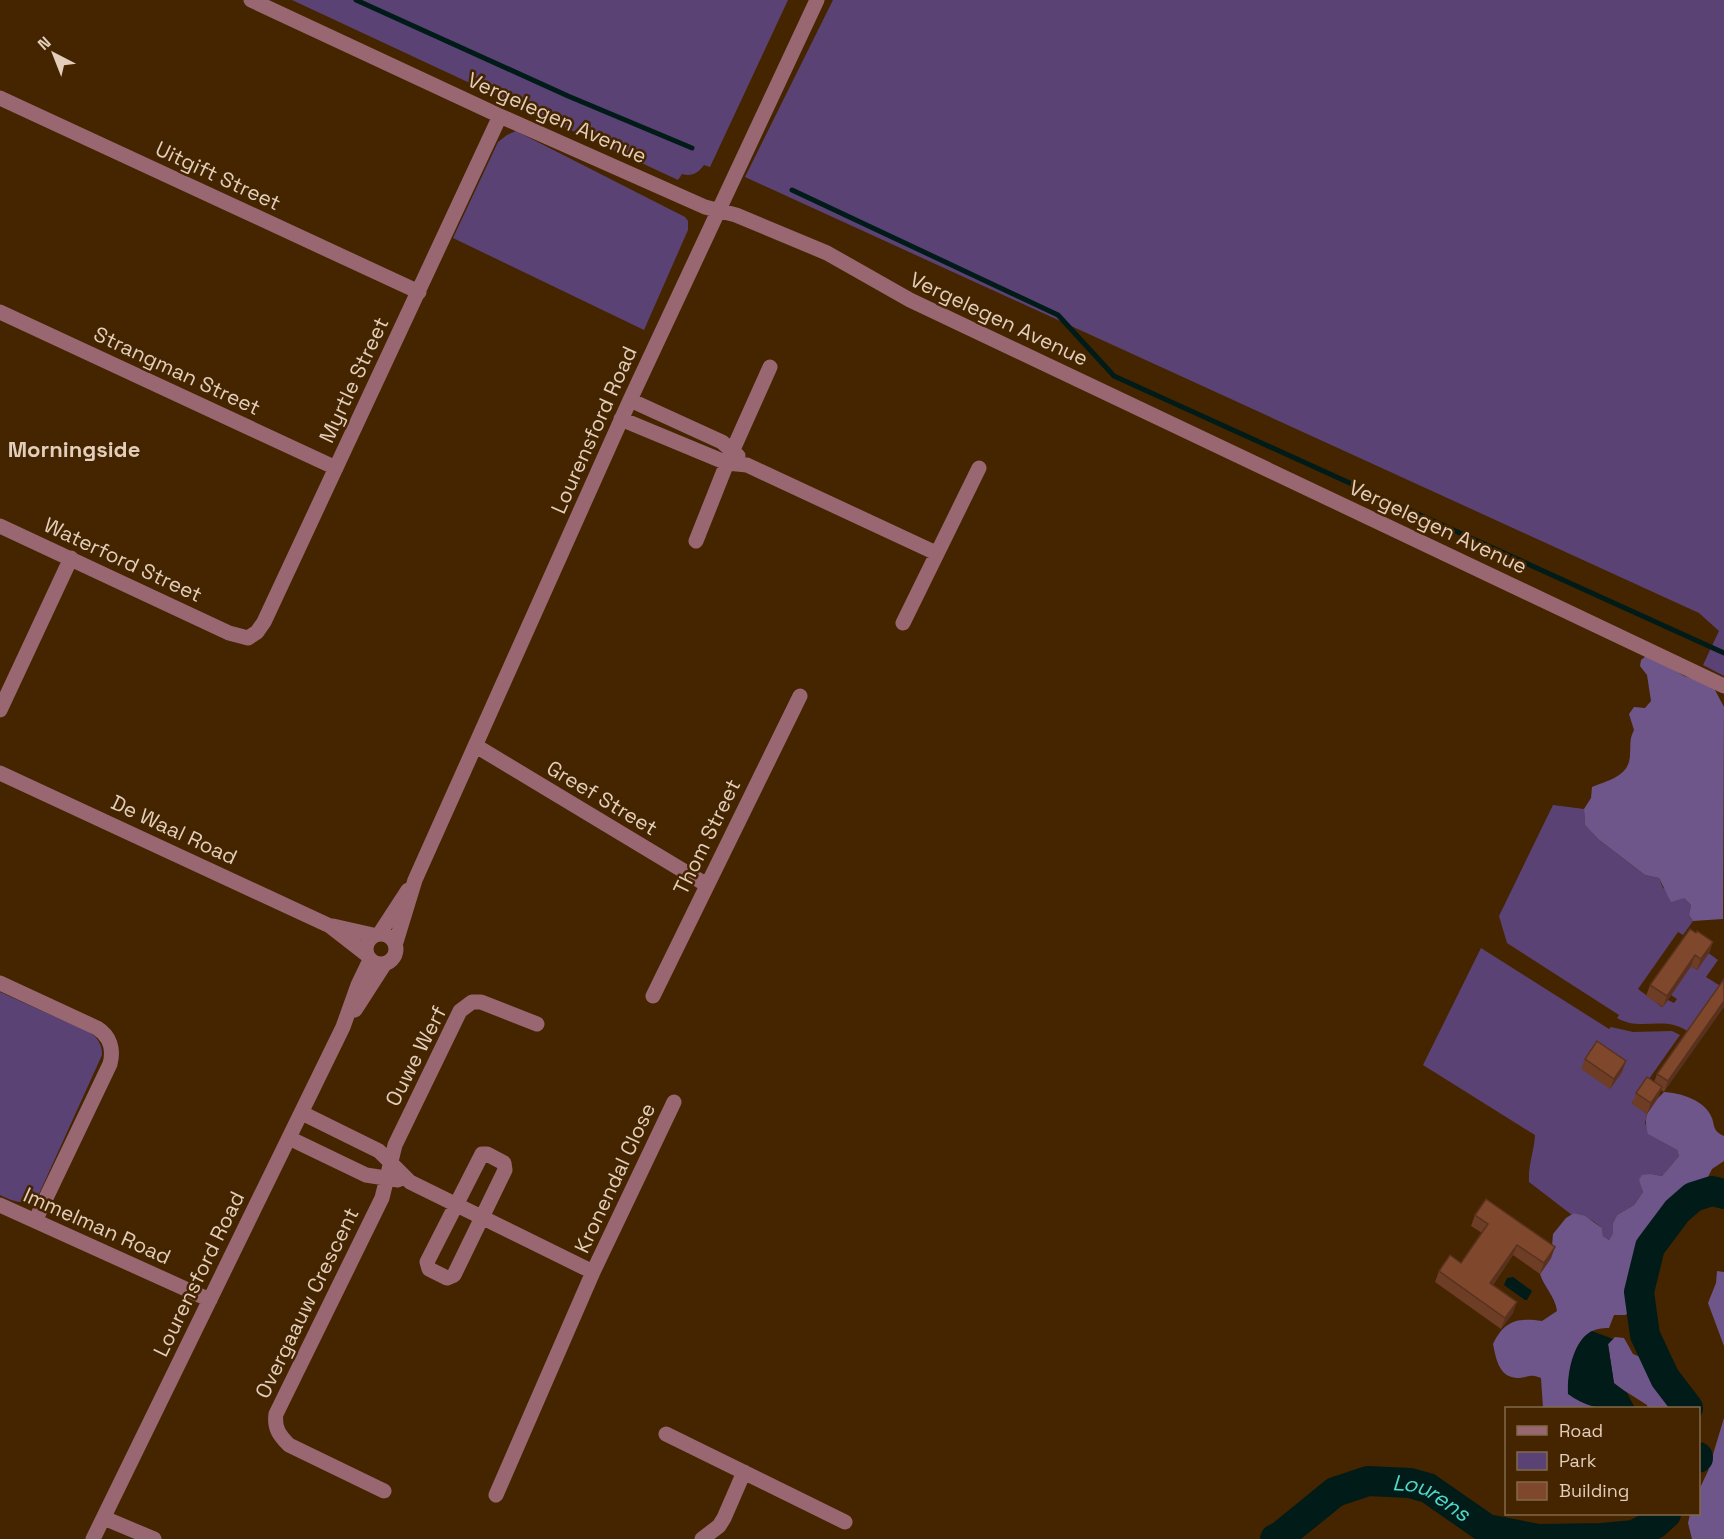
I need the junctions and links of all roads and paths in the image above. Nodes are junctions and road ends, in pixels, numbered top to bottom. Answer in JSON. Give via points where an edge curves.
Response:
{"nodes":[{"id":1,"x":251,"y":0,"type":"edge"},
{"id":2,"x":817,"y":0,"type":"edge"},
{"id":3,"x":0,"y":98,"type":"edge"},
{"id":4,"x":500,"y":116,"type":"junction"},
{"id":5,"x":718,"y":212,"type":"junction"},
{"id":6,"x":418,"y":291,"type":"junction"},
{"id":7,"x":0,"y":312,"type":"edge"},
{"id":8,"x":770,"y":367,"type":"dead end"},
{"id":9,"x":630,"y":400,"type":"junction"},
{"id":10,"x":621,"y":419,"type":"junction"},
{"id":11,"x":730,"y":456,"type":"junction"},
{"id":12,"x":336,"y":468,"type":"junction"},
{"id":13,"x":979,"y":468,"type":"dead end"},
{"id":14,"x":0,"y":525,"type":"edge"},
{"id":15,"x":696,"y":541,"type":"dead end"},
{"id":16,"x":936,"y":553,"type":"junction"},
{"id":17,"x":71,"y":558,"type":"junction"},
{"id":18,"x":903,"y":623,"type":"dead end"},
{"id":19,"x":229,"y":633,"type":"joint"},
{"id":20,"x":1724,"y":686,"type":"edge"},
{"id":21,"x":800,"y":696,"type":"dead end"},
{"id":22,"x":0,"y":710,"type":"edge"},
{"id":23,"x":476,"y":746,"type":"junction"},
{"id":24,"x":0,"y":772,"type":"edge"},
{"id":25,"x":415,"y":880,"type":"junction"},
{"id":26,"x":707,"y":885,"type":"junction"},
{"id":27,"x":330,"y":926,"type":"junction"},
{"id":28,"x":377,"y":934,"type":"junction"},
{"id":29,"x":396,"y":942,"type":"junction"},
{"id":30,"x":373,"y":959,"type":"junction"},
{"id":31,"x":0,"y":983,"type":"edge"},
{"id":32,"x":653,"y":996,"type":"dead end"},
{"id":33,"x":537,"y":1024,"type":"dead end"},
{"id":34,"x":674,"y":1102,"type":"dead end"},
{"id":35,"x":302,"y":1113,"type":"junction"},
{"id":36,"x":289,"y":1138,"type":"junction"},
{"id":37,"x":390,"y":1171,"type":"junction"},
{"id":38,"x":454,"y":1205,"type":"junction"},
{"id":39,"x":0,"y":1206,"type":"edge"},
{"id":40,"x":482,"y":1219,"type":"junction"},
{"id":41,"x":35,"y":1221,"type":"junction"},
{"id":42,"x":593,"y":1272,"type":"junction"},
{"id":43,"x":210,"y":1300,"type":"junction"},
{"id":44,"x":666,"y":1434,"type":"dead end"},
{"id":45,"x":744,"y":1472,"type":"junction"},
{"id":46,"x":384,"y":1491,"type":"dead end"},
{"id":47,"x":496,"y":1495,"type":"dead end"},
{"id":48,"x":104,"y":1518,"type":"junction"},
{"id":49,"x":845,"y":1522,"type":"dead end"},
{"id":50,"x":93,"y":1539,"type":"edge"},
{"id":51,"x":154,"y":1539,"type":"edge"},
{"id":52,"x":702,"y":1539,"type":"edge"}],
"edges":[{"from":1,"to":4,"type":"street","name":"Vergelegen Avenue"},
{"from":2,"to":5,"type":"street","name":"Lourensford Road"},
{"from":3,"to":6,"type":"street","name":"Uitgift Street"},
{"from":4,"to":5,"type":"street","name":"Vergelegen Avenue"},
{"from":4,"to":6,"type":"street","name":"Myrtle Street"},
{"from":5,"to":9,"type":"street","name":"Lourensford Road"},
{"from":5,"to":20,"type":"street","name":"Vergelegen Avenue","via":[[735,215],[827,253],[910,300]]},
{"from":6,"to":12,"type":"street","name":"Myrtle Street"},
{"from":7,"to":12,"type":"street","name":"Strangman Street"},
{"from":8,"to":11,"type":"street"},
{"from":9,"to":10,"type":"street","name":"Lourensford Road"},
{"from":9,"to":11,"type":"street","via":[[705,434]]},
{"from":10,"to":11,"type":"street"},
{"from":10,"to":23,"type":"street","name":"Lourensford Road"},
{"from":11,"to":15,"type":"street"},
{"from":11,"to":16,"type":"street"},
{"from":12,"to":19,"type":"street","name":"Myrtle Street","via":[[264,622],[248,638]]},
{"from":13,"to":16,"type":"street"},
{"from":14,"to":17,"type":"street","name":"Waterford Street"},
{"from":16,"to":18,"type":"street"},
{"from":17,"to":19,"type":"street","name":"Waterford Street"},
{"from":17,"to":22,"type":"street"},
{"from":21,"to":26,"type":"street","name":"Thom Street"},
{"from":23,"to":25,"type":"street","name":"Lourensford Road"},
{"from":23,"to":26,"type":"street","name":"Greef Street"},
{"from":24,"to":27,"type":"street","name":"De Waal Road"},
{"from":25,"to":28,"type":"street","name":"Lourensford Road"},
{"from":25,"to":29,"type":"street","name":"Lourensford Road"},
{"from":26,"to":32,"type":"street","name":"Thom Street"},
{"from":27,"to":28,"type":"street","name":"De Waal Road"},
{"from":27,"to":30,"type":"street","name":"De Waal Road"},
{"from":28,"to":29,"type":"street","via":[[389,935]]},
{"from":28,"to":30,"type":"street","via":[[367,944]]},
{"from":29,"to":30,"type":"street","via":[[393,960]]},
{"from":30,"to":35,"type":"street","name":"Lourensford Road"},
{"from":31,"to":41,"type":"street","via":[[97,1028],[107,1036],[112,1049],[110,1064]]},
{"from":33,"to":37,"type":"street","name":"Ouwe Werf","via":[[481,1002],[472,1002],[460,1011],[395,1145]]},
{"from":34,"to":42,"type":"street","name":"Kronendal Close"},
{"from":35,"to":36,"type":"street","name":"Lourensford Road"},
{"from":35,"to":37,"type":"street","via":[[379,1151]]},
{"from":36,"to":37,"type":"street","via":[[366,1175]]},
{"from":36,"to":43,"type":"street","name":"Lourensford Road"},
{"from":37,"to":38,"type":"street"},
{"from":37,"to":46,"type":"street","name":"Overgaauw Crescent","via":[[382,1198],[276,1414],[275,1425],[289,1445]]},
{"from":38,"to":40,"type":"street"},
{"from":38,"to":40,"type":"street","via":[[480,1157],[487,1154],[506,1166]]},
{"from":38,"to":40,"type":"street","via":[[427,1262],[429,1269],[447,1278],[454,1275]]},
{"from":39,"to":41,"type":"street","name":"Immelman Road"},
{"from":40,"to":42,"type":"street"},
{"from":41,"to":43,"type":"street","name":"Immelman Road"},
{"from":42,"to":47,"type":"street"},
{"from":43,"to":48,"type":"street","name":"Lourensford Road"},
{"from":44,"to":45,"type":"street"},
{"from":45,"to":49,"type":"street"},
{"from":45,"to":52,"type":"street","via":[[719,1526]]},
{"from":48,"to":50,"type":"street","name":"Lourensford Road"},
{"from":48,"to":51,"type":"street"}]}
